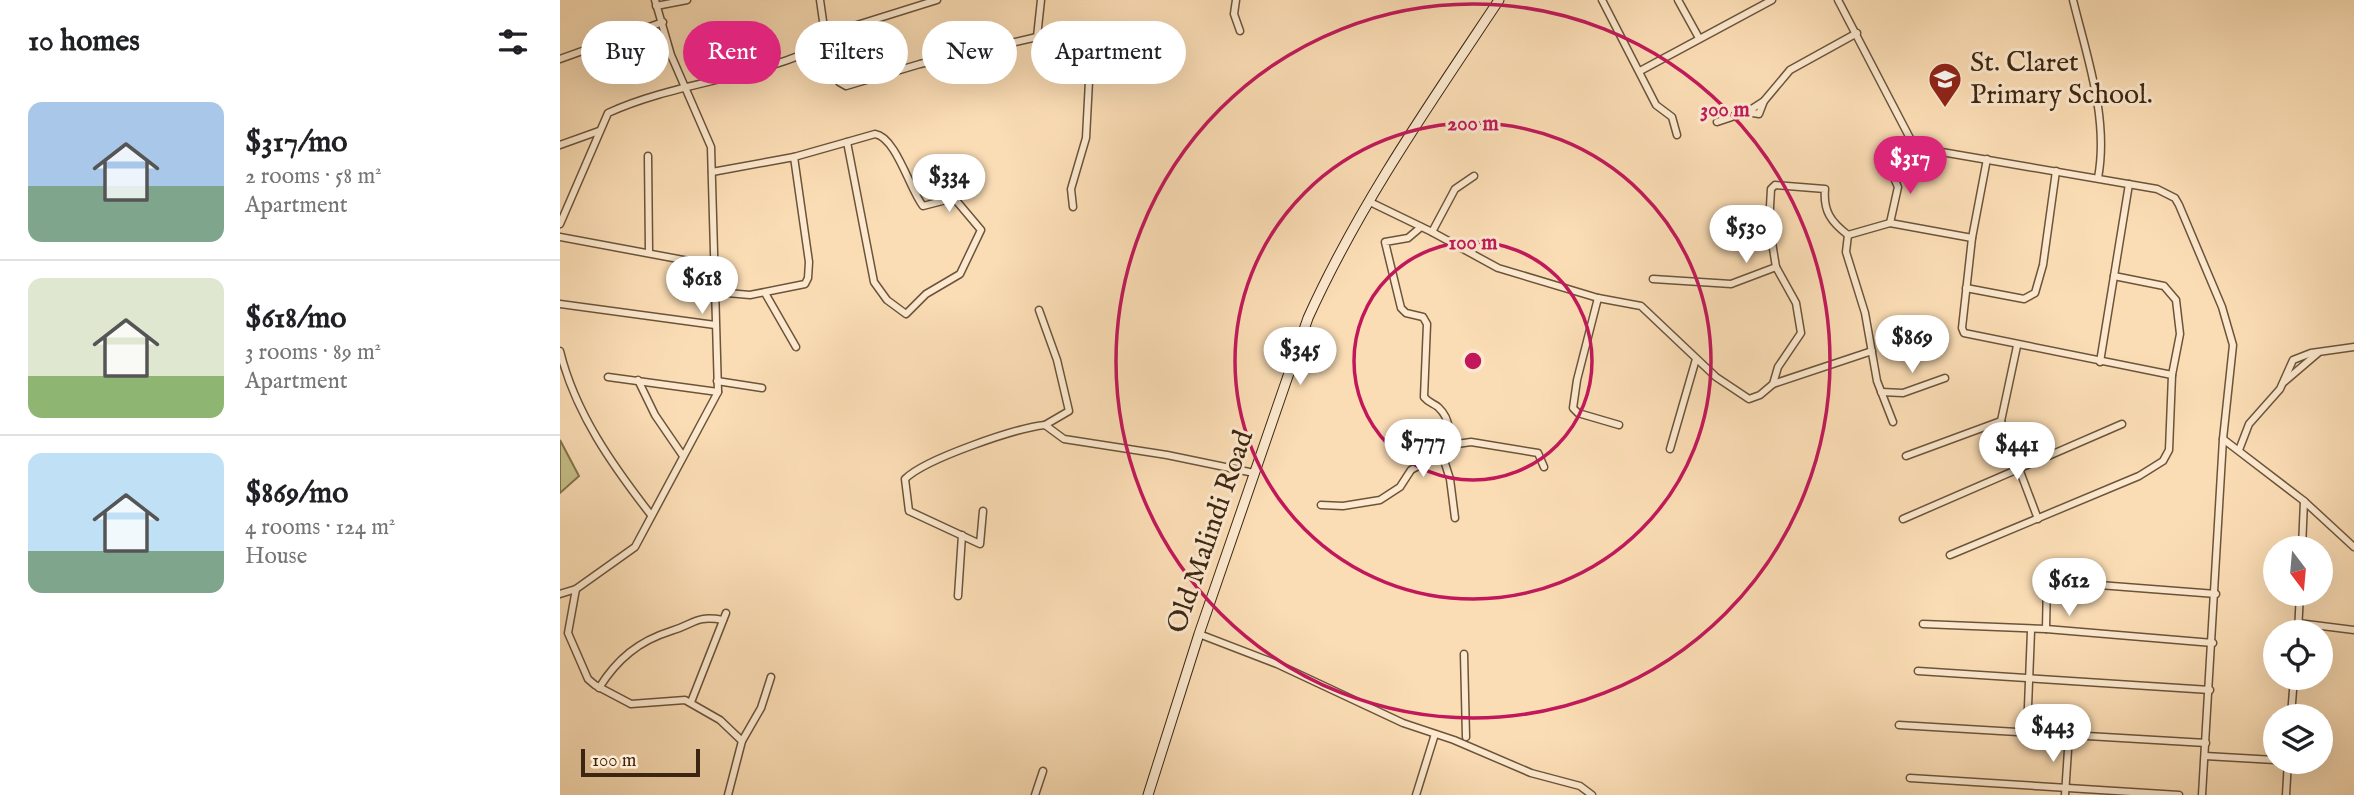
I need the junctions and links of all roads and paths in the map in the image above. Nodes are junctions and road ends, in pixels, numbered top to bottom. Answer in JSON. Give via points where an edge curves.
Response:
{"nodes":[{"id":1,"x":687,"y":0,"type":"edge"},
{"id":2,"x":820,"y":0,"type":"edge"},
{"id":3,"x":937,"y":0,"type":"edge"},
{"id":4,"x":1041,"y":0,"type":"edge"},
{"id":5,"x":1236,"y":0,"type":"edge"},
{"id":6,"x":1499,"y":0,"type":"edge"},
{"id":7,"x":1602,"y":0,"type":"edge"},
{"id":8,"x":1678,"y":0,"type":"edge"},
{"id":9,"x":1755,"y":0,"type":"edge"},
{"id":10,"x":1772,"y":0,"type":"edge"},
{"id":11,"x":1838,"y":0,"type":"edge"},
{"id":12,"x":2073,"y":0,"type":"edge"},
{"id":13,"x":656,"y":3,"type":"edge"},
{"id":14,"x":1758,"y":7,"type":"junction"},
{"id":15,"x":663,"y":21,"type":"edge"},
{"id":16,"x":823,"y":21,"type":"edge"},
{"id":17,"x":870,"y":21,"type":"edge"},
{"id":18,"x":1039,"y":21,"type":"edge"},
{"id":19,"x":1240,"y":30,"type":"dead end"},
{"id":20,"x":1857,"y":33,"type":"junction"},
{"id":21,"x":1031,"y":38,"type":"edge"},
{"id":22,"x":1699,"y":38,"type":"junction"},
{"id":23,"x":669,"y":42,"type":"edge"},
{"id":24,"x":581,"y":51,"type":"edge"},
{"id":25,"x":560,"y":59,"type":"edge"},
{"id":26,"x":795,"y":59,"type":"edge"},
{"id":27,"x":908,"y":68,"type":"edge"},
{"id":28,"x":1640,"y":71,"type":"junction"},
{"id":29,"x":1089,"y":84,"type":"edge"},
{"id":30,"x":683,"y":88,"type":"junction"},
{"id":31,"x":1717,"y":122,"type":"dead end"},
{"id":32,"x":599,"y":131,"type":"junction"},
{"id":33,"x":1678,"y":135,"type":"dead end"},
{"id":34,"x":847,"y":142,"type":"junction"},
{"id":35,"x":560,"y":145,"type":"edge"},
{"id":36,"x":648,"y":156,"type":"dead end"},
{"id":37,"x":793,"y":157,"type":"junction"},
{"id":38,"x":1987,"y":159,"type":"junction"},
{"id":39,"x":2056,"y":171,"type":"junction"},
{"id":40,"x":712,"y":172,"type":"junction"},
{"id":41,"x":1474,"y":176,"type":"dead end"},
{"id":42,"x":1893,"y":176,"type":"dead end"},
{"id":43,"x":2098,"y":178,"type":"junction"},
{"id":44,"x":2129,"y":184,"type":"junction"},
{"id":45,"x":1370,"y":202,"type":"junction"},
{"id":46,"x":1073,"y":207,"type":"dead end"},
{"id":47,"x":1891,"y":223,"type":"junction"},
{"id":48,"x":560,"y":224,"type":"edge"},
{"id":49,"x":1421,"y":227,"type":"junction"},
{"id":50,"x":1432,"y":232,"type":"junction"},
{"id":51,"x":1848,"y":234,"type":"junction"},
{"id":52,"x":560,"y":237,"type":"edge"},
{"id":53,"x":1972,"y":237,"type":"junction"},
{"id":54,"x":649,"y":251,"type":"junction"},
{"id":55,"x":716,"y":266,"type":"junction"},
{"id":56,"x":1776,"y":267,"type":"junction"},
{"id":57,"x":2114,"y":276,"type":"junction"},
{"id":58,"x":1653,"y":279,"type":"dead end"},
{"id":59,"x":1966,"y":288,"type":"junction"},
{"id":60,"x":716,"y":292,"type":"junction"},
{"id":61,"x":765,"y":293,"type":"junction"},
{"id":62,"x":1598,"y":298,"type":"junction"},
{"id":63,"x":560,"y":304,"type":"edge"},
{"id":64,"x":1039,"y":310,"type":"dead end"},
{"id":65,"x":715,"y":326,"type":"junction"},
{"id":66,"x":2017,"y":346,"type":"junction"},
{"id":67,"x":796,"y":347,"type":"dead end"},
{"id":68,"x":2354,"y":347,"type":"edge"},
{"id":69,"x":560,"y":351,"type":"edge"},
{"id":70,"x":1872,"y":351,"type":"junction"},
{"id":71,"x":1696,"y":359,"type":"junction"},
{"id":72,"x":2100,"y":362,"type":"junction"},
{"id":73,"x":2172,"y":374,"type":"junction"},
{"id":74,"x":608,"y":377,"type":"dead end"},
{"id":75,"x":1945,"y":378,"type":"dead end"},
{"id":76,"x":638,"y":380,"type":"junction"},
{"id":77,"x":717,"y":381,"type":"junction"},
{"id":78,"x":1773,"y":384,"type":"junction"},
{"id":79,"x":762,"y":388,"type":"dead end"},
{"id":80,"x":718,"y":392,"type":"junction"},
{"id":81,"x":1881,"y":392,"type":"junction"},
{"id":82,"x":2001,"y":421,"type":"junction"},
{"id":83,"x":1893,"y":422,"type":"dead end"},
{"id":84,"x":2122,"y":424,"type":"dead end"},
{"id":85,"x":1045,"y":425,"type":"junction"},
{"id":86,"x":1619,"y":425,"type":"dead end"},
{"id":87,"x":2223,"y":439,"type":"junction"},
{"id":88,"x":1670,"y":449,"type":"dead end"},
{"id":89,"x":1441,"y":450,"type":"junction"},
{"id":90,"x":2239,"y":450,"type":"junction"},
{"id":91,"x":683,"y":456,"type":"junction"},
{"id":92,"x":1906,"y":456,"type":"dead end"},
{"id":93,"x":1545,"y":467,"type":"dead end"},
{"id":94,"x":2019,"y":467,"type":"junction"},
{"id":95,"x":1254,"y":474,"type":"junction"},
{"id":96,"x":2304,"y":501,"type":"junction"},
{"id":97,"x":1321,"y":505,"type":"dead end"},
{"id":98,"x":983,"y":511,"type":"dead end"},
{"id":99,"x":651,"y":515,"type":"junction"},
{"id":100,"x":1455,"y":517,"type":"dead end"},
{"id":101,"x":1903,"y":519,"type":"dead end"},
{"id":102,"x":2038,"y":519,"type":"junction"},
{"id":103,"x":962,"y":535,"type":"junction"},
{"id":104,"x":2303,"y":536,"type":"edge"},
{"id":105,"x":2354,"y":547,"type":"edge"},
{"id":106,"x":1950,"y":555,"type":"dead end"},
{"id":107,"x":576,"y":589,"type":"junction"},
{"id":108,"x":560,"y":594,"type":"edge"},
{"id":109,"x":2216,"y":594,"type":"junction"},
{"id":110,"x":958,"y":596,"type":"dead end"},
{"id":111,"x":1923,"y":624,"type":"dead end"},
{"id":112,"x":2333,"y":627,"type":"edge"},
{"id":113,"x":2046,"y":629,"type":"junction"},
{"id":114,"x":2354,"y":630,"type":"edge"},
{"id":115,"x":2031,"y":631,"type":"junction"},
{"id":116,"x":1199,"y":634,"type":"junction"},
{"id":117,"x":2213,"y":643,"type":"junction"},
{"id":118,"x":1464,"y":654,"type":"dead end"},
{"id":119,"x":1918,"y":671,"type":"dead end"},
{"id":120,"x":771,"y":677,"type":"dead end"},
{"id":121,"x":2029,"y":681,"type":"junction"},
{"id":122,"x":599,"y":688,"type":"junction"},
{"id":123,"x":2210,"y":690,"type":"junction"},
{"id":124,"x":691,"y":702,"type":"junction"},
{"id":125,"x":1899,"y":724,"type":"dead end"},
{"id":126,"x":2026,"y":732,"type":"junction"},
{"id":127,"x":1434,"y":734,"type":"junction"},
{"id":128,"x":2068,"y":735,"type":"junction"},
{"id":129,"x":1466,"y":737,"type":"dead end"},
{"id":130,"x":742,"y":741,"type":"junction"},
{"id":131,"x":2206,"y":743,"type":"junction"},
{"id":132,"x":2205,"y":756,"type":"junction"},
{"id":133,"x":2263,"y":759,"type":"edge"},
{"id":134,"x":1044,"y":771,"type":"dead end"},
{"id":135,"x":2287,"y":774,"type":"edge"},
{"id":136,"x":1910,"y":778,"type":"dead end"},
{"id":137,"x":2065,"y":792,"type":"edge"},
{"id":138,"x":728,"y":795,"type":"edge"},
{"id":139,"x":1035,"y":795,"type":"edge"},
{"id":140,"x":1148,"y":795,"type":"edge"},
{"id":141,"x":1416,"y":795,"type":"edge"},
{"id":142,"x":1592,"y":795,"type":"edge"},
{"id":143,"x":2179,"y":795,"type":"edge"},
{"id":144,"x":2202,"y":795,"type":"edge"},
{"id":145,"x":2286,"y":795,"type":"edge"}],
"edges":[{"from":1,"to":13,"type":"street"},
{"from":2,"to":16,"type":"street"},
{"from":3,"to":17,"type":"street"},
{"from":4,"to":18,"type":"street"},
{"from":5,"to":19,"type":"street","via":[[1234,14]]},
{"from":6,"to":45,"type":"main road","name":"Old Malindi Road"},
{"from":7,"to":28,"type":"street"},
{"from":8,"to":22,"type":"street"},
{"from":9,"to":14,"type":"street"},
{"from":10,"to":14,"type":"street"},
{"from":11,"to":20,"type":"street"},
{"from":12,"to":43,"type":"street","via":[[2096,91],[2102,157]]},
{"from":13,"to":15,"type":"street"},
{"from":14,"to":22,"type":"street"},
{"from":20,"to":31,"type":"street","via":[[1790,70],[1764,102]]},
{"from":20,"to":38,"type":"street","via":[[1913,144]]},
{"from":21,"to":27,"type":"street"},
{"from":22,"to":28,"type":"street"},
{"from":23,"to":30,"type":"street"},
{"from":24,"to":25,"type":"street"},
{"from":26,"to":30,"type":"street"},
{"from":28,"to":33,"type":"street","via":[[1656,104],[1672,117]]},
{"from":29,"to":46,"type":"street","via":[[1086,138],[1071,189]]},
{"from":30,"to":32,"type":"street","via":[[610,112]]},
{"from":30,"to":40,"type":"street","via":[[707,133]]},
{"from":32,"to":35,"type":"street"},
{"from":32,"to":48,"type":"street"},
{"from":34,"to":34,"type":"street","via":[[880,134],[923,206],[954,198],[981,228],[960,274],[926,295],[911,313],[902,313],[874,282]]},
{"from":34,"to":37,"type":"street"},
{"from":36,"to":54,"type":"street"},
{"from":37,"to":40,"type":"street"},
{"from":37,"to":61,"type":"street","via":[[808,278],[805,284]]},
{"from":38,"to":39,"type":"street"},
{"from":38,"to":53,"type":"street"},
{"from":39,"to":43,"type":"street"},
{"from":39,"to":59,"type":"street","via":[[2035,293],[2024,299]]},
{"from":40,"to":55,"type":"street"},
{"from":41,"to":50,"type":"street","via":[[1455,189]]},
{"from":42,"to":47,"type":"street","via":[[1898,187]]},
{"from":43,"to":44,"type":"street"},
{"from":44,"to":57,"type":"street"},
{"from":44,"to":87,"type":"street","via":[[2165,191],[2175,198],[2222,307],[2233,345]]},
{"from":45,"to":49,"type":"street"},
{"from":45,"to":95,"type":"main road","name":"Old Malindi Road","via":[[1308,318]]},
{"from":47,"to":51,"type":"street"},
{"from":47,"to":53,"type":"street"},
{"from":49,"to":50,"type":"street"},
{"from":49,"to":89,"type":"street","via":[[1408,238],[1385,242],[1401,308],[1423,317],[1427,324],[1424,397],[1440,408],[1450,429]]},
{"from":50,"to":62,"type":"street","via":[[1498,268]]},
{"from":51,"to":56,"type":"street","via":[[1826,211],[1825,189],[1773,185],[1769,224]]},
{"from":51,"to":70,"type":"street","via":[[1846,251],[1866,313]]},
{"from":52,"to":54,"type":"street"},
{"from":53,"to":59,"type":"street"},
{"from":54,"to":55,"type":"street"},
{"from":55,"to":60,"type":"street"},
{"from":56,"to":58,"type":"street","via":[[1731,284]]},
{"from":56,"to":78,"type":"street","via":[[1799,312],[1801,333],[1778,367]]},
{"from":57,"to":72,"type":"street"},
{"from":57,"to":73,"type":"street","via":[[2164,286],[2176,300],[2180,334]]},
{"from":59,"to":66,"type":"street","via":[[1964,333]]},
{"from":60,"to":61,"type":"street"},
{"from":60,"to":65,"type":"street"},
{"from":61,"to":67,"type":"street"},
{"from":62,"to":71,"type":"street","via":[[1641,306]]},
{"from":62,"to":86,"type":"street","via":[[1573,408]]},
{"from":63,"to":65,"type":"street"},
{"from":64,"to":85,"type":"street","via":[[1069,411]]},
{"from":65,"to":77,"type":"street"},
{"from":66,"to":72,"type":"street"},
{"from":66,"to":82,"type":"street"},
{"from":68,"to":90,"type":"street","via":[[2293,360],[2282,384],[2249,424]]},
{"from":69,"to":99,"type":"street","via":[[568,382],[613,466]]},
{"from":70,"to":78,"type":"street"},
{"from":70,"to":81,"type":"street"},
{"from":71,"to":78,"type":"street","via":[[1749,399]]},
{"from":71,"to":88,"type":"street"},
{"from":72,"to":73,"type":"street"},
{"from":73,"to":102,"type":"street","via":[[2169,450],[2163,461],[2140,476]]},
{"from":74,"to":76,"type":"street"},
{"from":75,"to":81,"type":"street","via":[[1903,393]]},
{"from":76,"to":80,"type":"street"},
{"from":76,"to":91,"type":"street"},
{"from":77,"to":79,"type":"street"},
{"from":77,"to":80,"type":"street"},
{"from":80,"to":91,"type":"street"},
{"from":81,"to":83,"type":"street"},
{"from":82,"to":92,"type":"street"},
{"from":82,"to":94,"type":"street"},
{"from":84,"to":94,"type":"street"},
{"from":85,"to":95,"type":"street","via":[[1064,439]]},
{"from":85,"to":103,"type":"street","via":[[957,453],[905,479],[909,511]]},
{"from":87,"to":90,"type":"street"},
{"from":87,"to":109,"type":"street"},
{"from":89,"to":93,"type":"street","via":[[1471,442],[1519,449],[1541,454]]},
{"from":89,"to":97,"type":"street","via":[[1411,470],[1399,487],[1380,500]]},
{"from":89,"to":100,"type":"street"},
{"from":90,"to":96,"type":"street"},
{"from":91,"to":99,"type":"street"},
{"from":94,"to":101,"type":"street"},
{"from":94,"to":102,"type":"street"},
{"from":95,"to":116,"type":"main road","name":"Old Malindi Road"},
{"from":96,"to":104,"type":"street"},
{"from":96,"to":105,"type":"street"},
{"from":98,"to":103,"type":"street","via":[[980,544]]},
{"from":99,"to":107,"type":"street","via":[[630,553]]},
{"from":102,"to":106,"type":"street"},
{"from":103,"to":110,"type":"street"},
{"from":107,"to":108,"type":"street"},
{"from":107,"to":122,"type":"street","via":[[568,633],[588,679]]},
{"from":109,"to":113,"type":"street","via":[[2047,581]]},
{"from":109,"to":117,"type":"street"},
{"from":111,"to":115,"type":"street"},
{"from":112,"to":114,"type":"street"},
{"from":113,"to":115,"type":"street"},
{"from":113,"to":117,"type":"street"},
{"from":115,"to":121,"type":"street"},
{"from":116,"to":127,"type":"street"},
{"from":116,"to":140,"type":"main road","name":"Old Malindi Road"},
{"from":117,"to":123,"type":"street"},
{"from":118,"to":129,"type":"street"},
{"from":119,"to":121,"type":"street"},
{"from":120,"to":130,"type":"street","via":[[761,708]]},
{"from":121,"to":123,"type":"street"},
{"from":121,"to":126,"type":"street"},
{"from":122,"to":124,"type":"street","via":[[631,704]]},
{"from":122,"to":124,"type":"street","via":[[624,657],[647,639],[698,618],[724,617]]},
{"from":123,"to":131,"type":"street"},
{"from":124,"to":130,"type":"street"},
{"from":125,"to":126,"type":"street"},
{"from":126,"to":128,"type":"street"},
{"from":127,"to":141,"type":"street"},
{"from":127,"to":142,"type":"street","via":[[1580,786]]},
{"from":128,"to":131,"type":"street"},
{"from":128,"to":137,"type":"street"},
{"from":130,"to":138,"type":"street"},
{"from":131,"to":132,"type":"street"},
{"from":132,"to":133,"type":"street"},
{"from":132,"to":144,"type":"street"},
{"from":134,"to":139,"type":"street"},
{"from":135,"to":145,"type":"street"},
{"from":136,"to":137,"type":"street"},
{"from":137,"to":143,"type":"street"}]}
